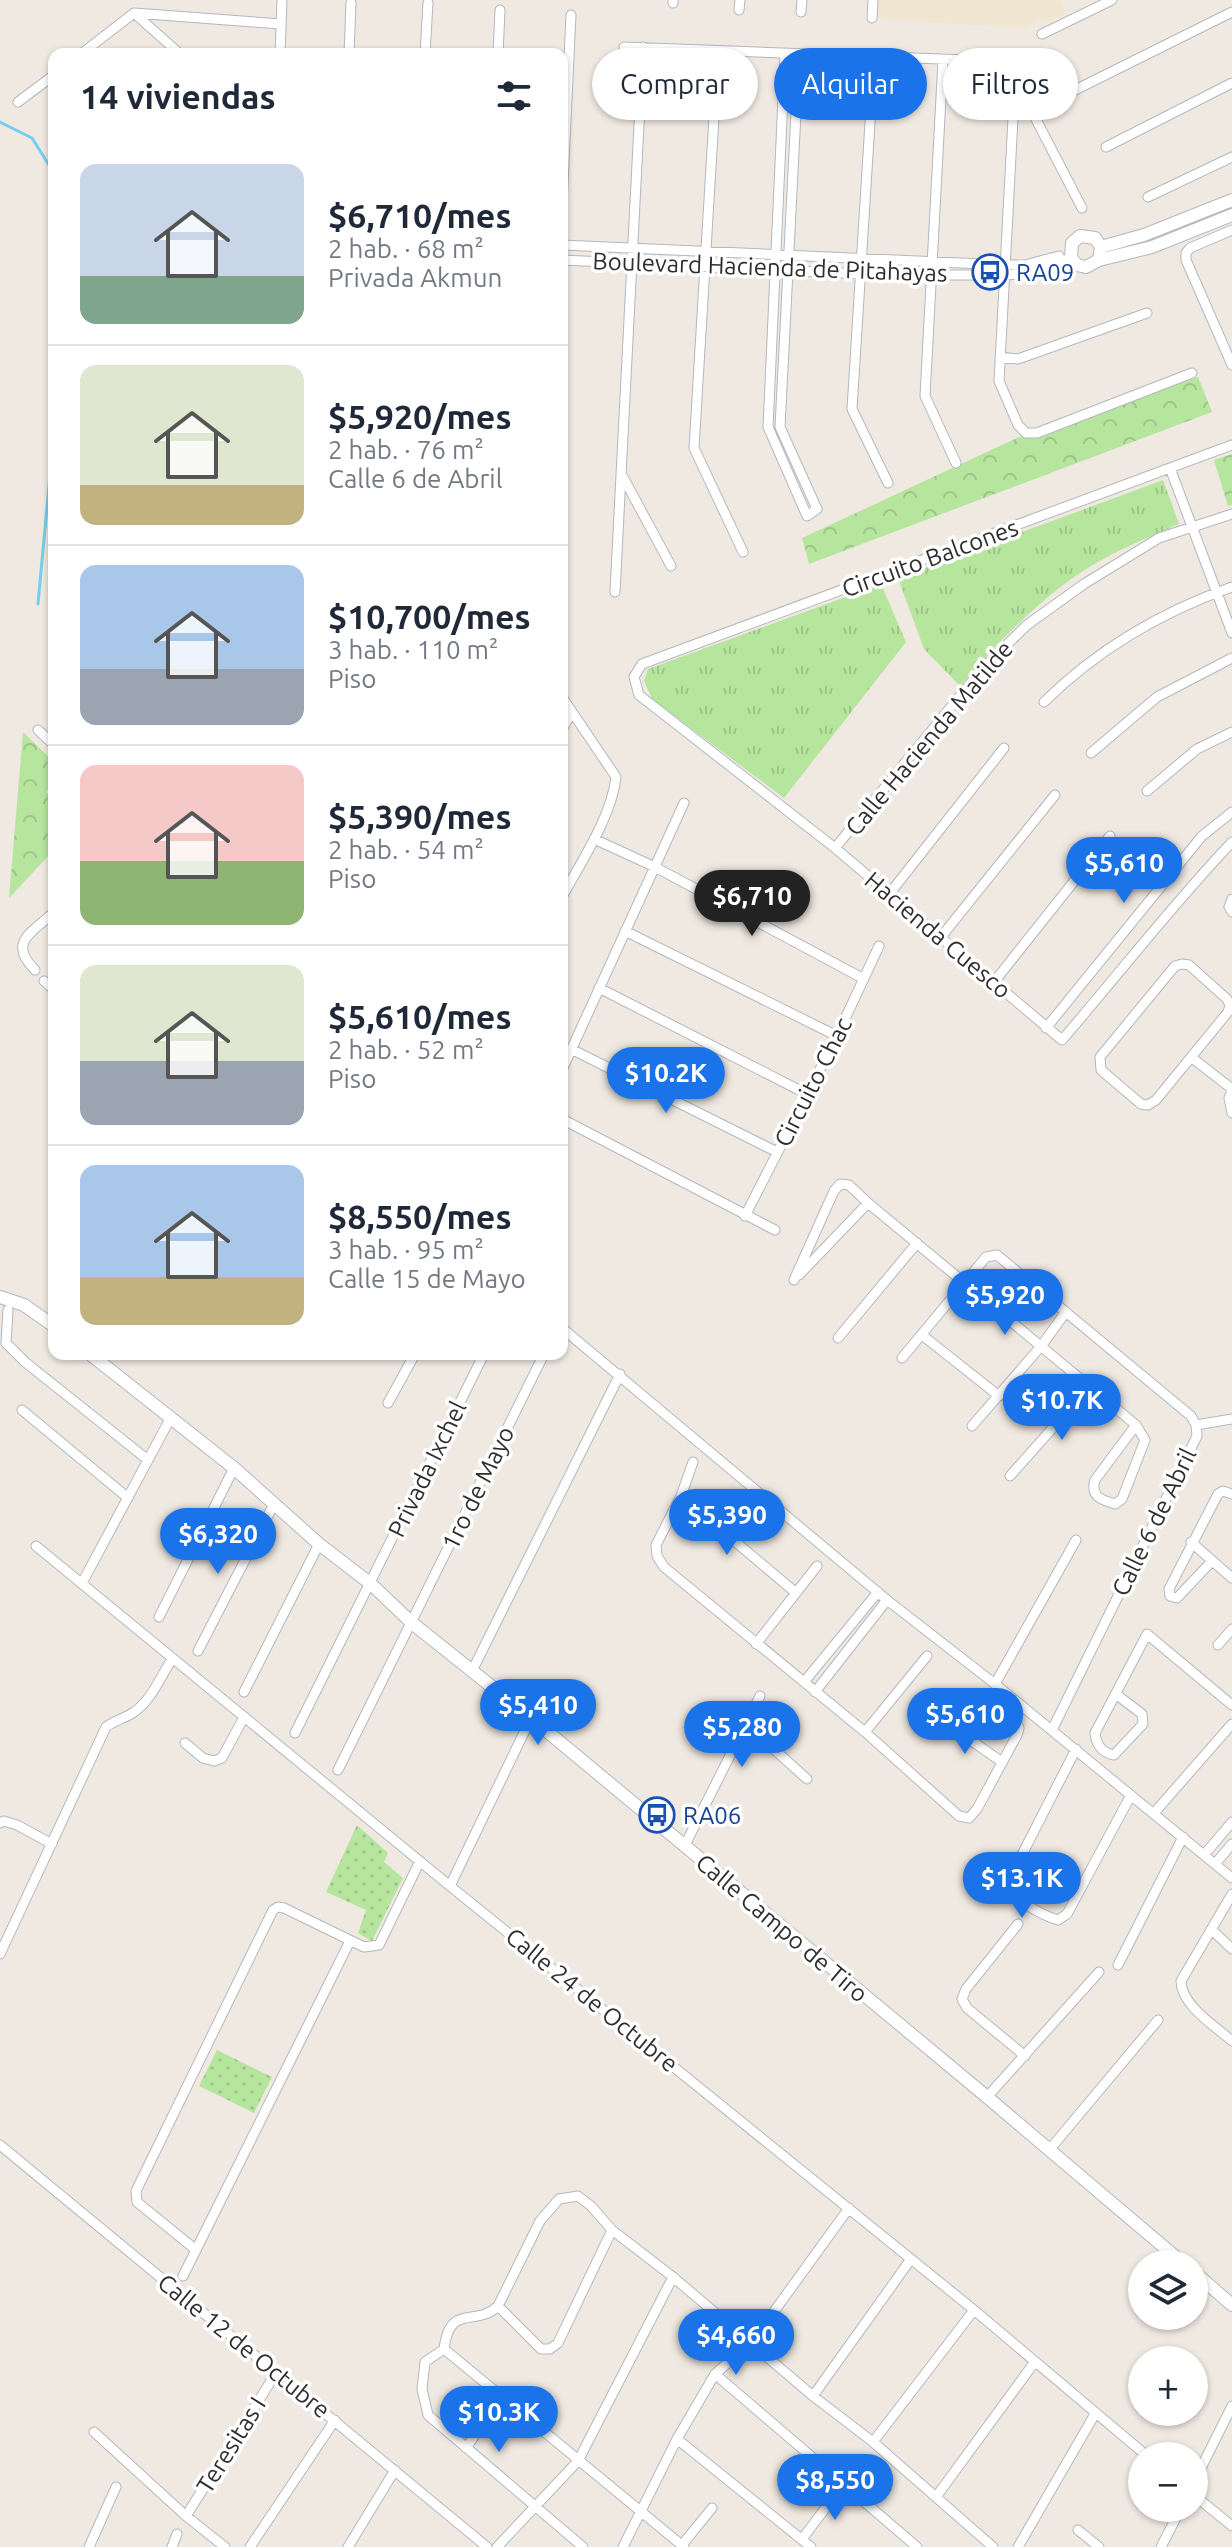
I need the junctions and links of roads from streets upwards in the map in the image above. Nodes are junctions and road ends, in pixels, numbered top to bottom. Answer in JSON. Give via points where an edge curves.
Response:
{"nodes":[{"id":1,"x":282,"y":0,"type":"edge"},
{"id":2,"x":802,"y":0,"type":"edge"},
{"id":3,"x":873,"y":0,"type":"edge"},
{"id":4,"x":1112,"y":0,"type":"edge"},
{"id":5,"x":1227,"y":0,"type":"edge"},
{"id":6,"x":351,"y":3,"type":"dead end"},
{"id":7,"x":428,"y":3,"type":"dead end"},
{"id":8,"x":500,"y":10,"type":"dead end"},
{"id":9,"x":801,"y":12,"type":"dead end"},
{"id":10,"x":1232,"y":12,"type":"edge"},
{"id":11,"x":134,"y":13,"type":"junction"},
{"id":12,"x":571,"y":15,"type":"dead end"},
{"id":13,"x":872,"y":18,"type":"dead end"},
{"id":14,"x":281,"y":24,"type":"junction"},
{"id":15,"x":1042,"y":34,"type":"dead end"},
{"id":16,"x":624,"y":47,"type":"dead end"},
{"id":17,"x":643,"y":47,"type":"junction"},
{"id":18,"x":89,"y":48,"type":"edge"},
{"id":19,"x":173,"y":48,"type":"edge"},
{"id":20,"x":280,"y":48,"type":"edge"},
{"id":21,"x":349,"y":48,"type":"edge"},
{"id":22,"x":425,"y":48,"type":"edge"},
{"id":23,"x":498,"y":48,"type":"edge"},
{"id":24,"x":662,"y":48,"type":"edge"},
{"id":25,"x":927,"y":60,"type":"edge"},
{"id":26,"x":943,"y":60,"type":"joint"},
{"id":27,"x":568,"y":78,"type":"edge"},
{"id":28,"x":48,"y":80,"type":"edge"},
{"id":29,"x":1232,"y":83,"type":"edge"},
{"id":30,"x":1078,"y":89,"type":"edge"},
{"id":31,"x":18,"y":102,"type":"dead end"},
{"id":32,"x":714,"y":120,"type":"edge"},
{"id":33,"x":782,"y":120,"type":"edge"},
{"id":34,"x":796,"y":120,"type":"edge"},
{"id":35,"x":871,"y":120,"type":"edge"},
{"id":36,"x":1013,"y":120,"type":"edge"},
{"id":37,"x":1036,"y":120,"type":"edge"},
{"id":38,"x":1106,"y":147,"type":"dead end"},
{"id":39,"x":780,"y":155,"type":"junction"},
{"id":40,"x":794,"y":155,"type":"junction"},
{"id":41,"x":1232,"y":157,"type":"edge"},
{"id":42,"x":1148,"y":197,"type":"dead end"},
{"id":43,"x":1232,"y":200,"type":"edge"},
{"id":44,"x":1082,"y":208,"type":"dead end"},
{"id":45,"x":1232,"y":215,"type":"edge"},
{"id":46,"x":1232,"y":230,"type":"edge"},
{"id":47,"x":568,"y":245,"type":"edge"},
{"id":48,"x":633,"y":249,"type":"junction"},
{"id":49,"x":705,"y":252,"type":"junction"},
{"id":50,"x":1100,"y":254,"type":"junction"},
{"id":51,"x":775,"y":255,"type":"junction"},
{"id":52,"x":789,"y":255,"type":"junction"},
{"id":53,"x":1070,"y":255,"type":"junction"},
{"id":54,"x":863,"y":258,"type":"junction"},
{"id":55,"x":568,"y":260,"type":"edge"},
{"id":56,"x":632,"y":265,"type":"junction"},
{"id":57,"x":934,"y":268,"type":"junction"},
{"id":58,"x":704,"y":269,"type":"junction"},
{"id":59,"x":1005,"y":270,"type":"junction"},
{"id":60,"x":774,"y":271,"type":"junction"},
{"id":61,"x":788,"y":271,"type":"junction"},
{"id":62,"x":862,"y":274,"type":"junction"},
{"id":63,"x":1147,"y":313,"type":"dead end"},
{"id":64,"x":1000,"y":357,"type":"junction"},
{"id":65,"x":1232,"y":365,"type":"edge"},
{"id":66,"x":1192,"y":373,"type":"dead end"},
{"id":67,"x":769,"y":393,"type":"junction"},
{"id":68,"x":782,"y":394,"type":"junction"},
{"id":69,"x":1232,"y":445,"type":"edge"},
{"id":70,"x":956,"y":463,"type":"dead end"},
{"id":71,"x":1170,"y":468,"type":"junction"},
{"id":72,"x":621,"y":474,"type":"junction"},
{"id":73,"x":888,"y":483,"type":"dead end"},
{"id":74,"x":1232,"y":514,"type":"edge"},
{"id":75,"x":1191,"y":526,"type":"junction"},
{"id":76,"x":743,"y":552,"type":"dead end"},
{"id":77,"x":671,"y":566,"type":"dead end"},
{"id":78,"x":1232,"y":587,"type":"edge"},
{"id":79,"x":615,"y":592,"type":"dead end"},
{"id":80,"x":1217,"y":593,"type":"junction"},
{"id":81,"x":1232,"y":633,"type":"edge"},
{"id":82,"x":1232,"y":658,"type":"edge"},
{"id":83,"x":634,"y":677,"type":"joint"},
{"id":84,"x":1044,"y":702,"type":"dead end"},
{"id":85,"x":568,"y":708,"type":"edge"},
{"id":86,"x":571,"y":713,"type":"junction"},
{"id":87,"x":568,"y":719,"type":"edge"},
{"id":88,"x":38,"y":730,"type":"dead end"},
{"id":89,"x":1232,"y":732,"type":"edge"},
{"id":90,"x":48,"y":739,"type":"edge"},
{"id":91,"x":1004,"y":748,"type":"dead end"},
{"id":92,"x":1091,"y":753,"type":"dead end"},
{"id":93,"x":1147,"y":791,"type":"dead end"},
{"id":94,"x":1055,"y":795,"type":"dead end"},
{"id":95,"x":684,"y":803,"type":"dead end"},
{"id":96,"x":1232,"y":812,"type":"edge"},
{"id":97,"x":1110,"y":836,"type":"dead end"},
{"id":98,"x":594,"y":839,"type":"junction"},
{"id":99,"x":1232,"y":842,"type":"edge"},
{"id":100,"x":835,"y":848,"type":"junction"},
{"id":101,"x":655,"y":867,"type":"junction"},
{"id":102,"x":568,"y":886,"type":"edge"},
{"id":103,"x":890,"y":893,"type":"junction"},
{"id":104,"x":1232,"y":899,"type":"edge"},
{"id":105,"x":1232,"y":912,"type":"edge"},
{"id":106,"x":48,"y":918,"type":"edge"},
{"id":107,"x":625,"y":931,"type":"junction"},
{"id":108,"x":941,"y":937,"type":"junction"},
{"id":109,"x":879,"y":946,"type":"dead end"},
{"id":110,"x":35,"y":970,"type":"dead end"},
{"id":111,"x":864,"y":979,"type":"junction"},
{"id":112,"x":44,"y":981,"type":"dead end"},
{"id":113,"x":994,"y":982,"type":"junction"},
{"id":114,"x":48,"y":985,"type":"edge"},
{"id":115,"x":599,"y":988,"type":"junction"},
{"id":116,"x":1046,"y":1028,"type":"junction"},
{"id":117,"x":837,"y":1036,"type":"junction"},
{"id":118,"x":571,"y":1049,"type":"junction"},
{"id":119,"x":568,"y":1056,"type":"edge"},
{"id":120,"x":1191,"y":1057,"type":"junction"},
{"id":121,"x":1232,"y":1090,"type":"edge"},
{"id":122,"x":807,"y":1094,"type":"junction"},
{"id":123,"x":1232,"y":1113,"type":"edge"},
{"id":124,"x":568,"y":1122,"type":"edge"},
{"id":125,"x":777,"y":1152,"type":"junction"},
{"id":126,"x":868,"y":1203,"type":"junction"},
{"id":127,"x":745,"y":1216,"type":"junction"},
{"id":128,"x":775,"y":1230,"type":"dead end"},
{"id":129,"x":917,"y":1243,"type":"junction"},
{"id":130,"x":965,"y":1283,"type":"junction"},
{"id":131,"x":0,"y":1297,"type":"edge"},
{"id":132,"x":8,"y":1310,"type":"dead end"},
{"id":133,"x":1065,"y":1313,"type":"junction"},
{"id":134,"x":48,"y":1322,"type":"edge"},
{"id":135,"x":568,"y":1333,"type":"edge"},
{"id":136,"x":922,"y":1335,"type":"junction"},
{"id":137,"x":838,"y":1338,"type":"dead end"},
{"id":138,"x":1042,"y":1345,"type":"junction"},
{"id":139,"x":902,"y":1358,"type":"dead end"},
{"id":140,"x":97,"y":1360,"type":"edge"},
{"id":141,"x":412,"y":1360,"type":"edge"},
{"id":142,"x":481,"y":1360,"type":"edge"},
{"id":143,"x":541,"y":1360,"type":"edge"},
{"id":144,"x":620,"y":1374,"type":"junction"},
{"id":145,"x":1090,"y":1386,"type":"junction"},
{"id":146,"x":999,"y":1396,"type":"junction"},
{"id":147,"x":388,"y":1403,"type":"dead end"},
{"id":148,"x":22,"y":1410,"type":"dead end"},
{"id":149,"x":170,"y":1419,"type":"junction"},
{"id":150,"x":1232,"y":1419,"type":"edge"},
{"id":151,"x":1136,"y":1425,"type":"junction"},
{"id":152,"x":1196,"y":1425,"type":"junction"},
{"id":153,"x":972,"y":1426,"type":"dead end"},
{"id":154,"x":148,"y":1460,"type":"junction"},
{"id":155,"x":693,"y":1462,"type":"dead end"},
{"id":156,"x":234,"y":1468,"type":"junction"},
{"id":157,"x":1010,"y":1476,"type":"dead end"},
{"id":158,"x":1232,"y":1494,"type":"edge"},
{"id":159,"x":681,"y":1496,"type":"junction"},
{"id":160,"x":128,"y":1498,"type":"junction"},
{"id":161,"x":274,"y":1504,"type":"junction"},
{"id":162,"x":1076,"y":1540,"type":"dead end"},
{"id":163,"x":1191,"y":1542,"type":"junction"},
{"id":164,"x":319,"y":1544,"type":"junction"},
{"id":165,"x":36,"y":1546,"type":"dead end"},
{"id":166,"x":1212,"y":1561,"type":"junction"},
{"id":167,"x":817,"y":1566,"type":"dead end"},
{"id":168,"x":1232,"y":1578,"type":"edge"},
{"id":169,"x":82,"y":1583,"type":"junction"},
{"id":170,"x":371,"y":1584,"type":"junction"},
{"id":171,"x":795,"y":1592,"type":"junction"},
{"id":172,"x":878,"y":1592,"type":"junction"},
{"id":173,"x":887,"y":1600,"type":"junction"},
{"id":174,"x":159,"y":1617,"type":"dead end"},
{"id":175,"x":412,"y":1623,"type":"junction"},
{"id":176,"x":1232,"y":1629,"type":"edge"},
{"id":177,"x":756,"y":1644,"type":"junction"},
{"id":178,"x":1218,"y":1645,"type":"dead end"},
{"id":179,"x":198,"y":1651,"type":"dead end"},
{"id":180,"x":927,"y":1656,"type":"dead end"},
{"id":181,"x":172,"y":1659,"type":"junction"},
{"id":182,"x":472,"y":1671,"type":"junction"},
{"id":183,"x":804,"y":1682,"type":"junction"},
{"id":184,"x":995,"y":1684,"type":"junction"},
{"id":185,"x":244,"y":1692,"type":"dead end"},
{"id":186,"x":815,"y":1692,"type":"junction"},
{"id":187,"x":1117,"y":1695,"type":"junction"},
{"id":188,"x":760,"y":1696,"type":"dead end"},
{"id":189,"x":1232,"y":1705,"type":"edge"},
{"id":190,"x":244,"y":1717,"type":"junction"},
{"id":191,"x":531,"y":1718,"type":"junction"},
{"id":192,"x":746,"y":1724,"type":"junction"},
{"id":193,"x":1232,"y":1724,"type":"edge"},
{"id":194,"x":1052,"y":1730,"type":"junction"},
{"id":195,"x":865,"y":1732,"type":"junction"},
{"id":196,"x":295,"y":1733,"type":"dead end"},
{"id":197,"x":185,"y":1743,"type":"dead end"},
{"id":198,"x":1076,"y":1749,"type":"junction"},
{"id":199,"x":1002,"y":1762,"type":"junction"},
{"id":200,"x":338,"y":1770,"type":"dead end"},
{"id":201,"x":807,"y":1779,"type":"dead end"},
{"id":202,"x":1131,"y":1795,"type":"junction"},
{"id":203,"x":1154,"y":1813,"type":"junction"},
{"id":204,"x":1232,"y":1822,"type":"edge"},
{"id":205,"x":0,"y":1823,"type":"edge"},
{"id":206,"x":1183,"y":1837,"type":"junction"},
{"id":207,"x":52,"y":1844,"type":"junction"},
{"id":208,"x":1232,"y":1844,"type":"edge"},
{"id":209,"x":684,"y":1847,"type":"junction"},
{"id":210,"x":1204,"y":1855,"type":"junction"},
{"id":211,"x":420,"y":1861,"type":"junction"},
{"id":212,"x":1215,"y":1864,"type":"junction"},
{"id":213,"x":1232,"y":1878,"type":"edge"},
{"id":214,"x":450,"y":1886,"type":"junction"},
{"id":215,"x":1232,"y":1894,"type":"edge"},
{"id":216,"x":1018,"y":1924,"type":"dead end"},
{"id":217,"x":1212,"y":1930,"type":"junction"},
{"id":218,"x":350,"y":1941,"type":"junction"},
{"id":219,"x":1232,"y":1949,"type":"edge"},
{"id":220,"x":0,"y":1954,"type":"edge"},
{"id":221,"x":1118,"y":1965,"type":"dead end"},
{"id":222,"x":1099,"y":1972,"type":"dead end"},
{"id":223,"x":1158,"y":2020,"type":"dead end"},
{"id":224,"x":1232,"y":2041,"type":"edge"},
{"id":225,"x":1025,"y":2056,"type":"junction"},
{"id":226,"x":987,"y":2097,"type":"junction"},
{"id":227,"x":0,"y":2145,"type":"edge"},
{"id":228,"x":1050,"y":2149,"type":"junction"},
{"id":229,"x":849,"y":2208,"type":"junction"},
{"id":230,"x":612,"y":2230,"type":"junction"},
{"id":231,"x":196,"y":2250,"type":"junction"},
{"id":232,"x":1168,"y":2250,"type":"edge"},
{"id":233,"x":911,"y":2259,"type":"junction"},
{"id":234,"x":183,"y":2276,"type":"dead end"},
{"id":235,"x":673,"y":2277,"type":"junction"},
{"id":236,"x":1208,"y":2284,"type":"edge"},
{"id":237,"x":1232,"y":2305,"type":"edge"},
{"id":238,"x":498,"y":2306,"type":"junction"},
{"id":239,"x":974,"y":2310,"type":"junction"},
{"id":240,"x":752,"y":2342,"type":"junction"},
{"id":241,"x":444,"y":2349,"type":"junction"},
{"id":242,"x":1034,"y":2363,"type":"junction"},
{"id":243,"x":276,"y":2373,"type":"junction"},
{"id":244,"x":715,"y":2374,"type":"junction"},
{"id":245,"x":813,"y":2396,"type":"junction"},
{"id":246,"x":501,"y":2397,"type":"junction"},
{"id":247,"x":1232,"y":2406,"type":"edge"},
{"id":248,"x":1095,"y":2414,"type":"junction"},
{"id":249,"x":335,"y":2420,"type":"junction"},
{"id":250,"x":94,"y":2432,"type":"dead end"},
{"id":251,"x":677,"y":2439,"type":"junction"},
{"id":252,"x":873,"y":2442,"type":"junction"},
{"id":253,"x":1130,"y":2442,"type":"edge"},
{"id":254,"x":466,"y":2448,"type":"junction"},
{"id":255,"x":1208,"y":2454,"type":"edge"},
{"id":256,"x":578,"y":2461,"type":"junction"},
{"id":257,"x":395,"y":2470,"type":"junction"},
{"id":258,"x":843,"y":2485,"type":"junction"},
{"id":259,"x":116,"y":2487,"type":"dead end"},
{"id":260,"x":936,"y":2497,"type":"junction"},
{"id":261,"x":1208,"y":2506,"type":"edge"},
{"id":262,"x":536,"y":2508,"type":"junction"},
{"id":263,"x":712,"y":2508,"type":"dead end"},
{"id":264,"x":640,"y":2511,"type":"junction"},
{"id":265,"x":186,"y":2516,"type":"junction"},
{"id":266,"x":1174,"y":2522,"type":"edge"},
{"id":267,"x":1232,"y":2526,"type":"edge"},
{"id":268,"x":1078,"y":2530,"type":"dead end"},
{"id":269,"x":177,"y":2534,"type":"dead end"},
{"id":270,"x":802,"y":2539,"type":"junction"},
{"id":271,"x":683,"y":2546,"type":"edge"},
{"id":272,"x":89,"y":2547,"type":"edge"},
{"id":273,"x":172,"y":2547,"type":"edge"},
{"id":274,"x":225,"y":2547,"type":"edge"},
{"id":275,"x":250,"y":2547,"type":"edge"},
{"id":276,"x":348,"y":2547,"type":"edge"},
{"id":277,"x":487,"y":2547,"type":"edge"},
{"id":278,"x":497,"y":2547,"type":"edge"},
{"id":279,"x":583,"y":2547,"type":"edge"},
{"id":280,"x":623,"y":2547,"type":"edge"},
{"id":281,"x":811,"y":2547,"type":"edge"},
{"id":282,"x":917,"y":2547,"type":"edge"},
{"id":283,"x":993,"y":2547,"type":"edge"},
{"id":284,"x":1018,"y":2547,"type":"edge"},
{"id":285,"x":1099,"y":2547,"type":"edge"},
{"id":286,"x":1161,"y":2547,"type":"edge"}],
"edges":[{"from":1,"to":14,"type":"street"},
{"from":2,"to":9,"type":"street"},
{"from":3,"to":13,"type":"street"},
{"from":4,"to":15,"type":"street"},
{"from":5,"to":10,"type":"street"},
{"from":6,"to":21,"type":"street"},
{"from":7,"to":22,"type":"street"},
{"from":8,"to":23,"type":"street"},
{"from":10,"to":30,"type":"street"},
{"from":11,"to":14,"type":"street"},
{"from":11,"to":18,"type":"street"},
{"from":11,"to":19,"type":"street"},
{"from":12,"to":27,"type":"street"},
{"from":14,"to":20,"type":"street"},
{"from":16,"to":17,"type":"street"},
{"from":17,"to":24,"type":"street"},
{"from":17,"to":48,"type":"street"},
{"from":25,"to":26,"type":"street"},
{"from":26,"to":57,"type":"street"},
{"from":28,"to":31,"type":"street"},
{"from":29,"to":38,"type":"street"},
{"from":32,"to":49,"type":"street"},
{"from":33,"to":39,"type":"street"},
{"from":34,"to":40,"type":"street"},
{"from":35,"to":54,"type":"street"},
{"from":36,"to":59,"type":"street"},
{"from":37,"to":44,"type":"street"},
{"from":39,"to":40,"type":"street"},
{"from":39,"to":51,"type":"street"},
{"from":40,"to":52,"type":"street"},
{"from":41,"to":42,"type":"street"},
{"from":43,"to":50,"type":"street"},
{"from":45,"to":50,"type":"street","via":[[1152,247]]},
{"from":46,"to":65,"type":"street","via":[[1186,253]]},
{"from":47,"to":48,"type":"street","name":"Boulevard Hacienda de Pitahayas"},
{"from":48,"to":49,"type":"street","name":"Boulevard Hacienda de Pitahayas"},
{"from":48,"to":56,"type":"street"},
{"from":49,"to":51,"type":"street","name":"Boulevard Hacienda de Pitahayas"},
{"from":49,"to":58,"type":"street"},
{"from":50,"to":53,"type":"street","via":[[1086,267]]},
{"from":50,"to":53,"type":"street","via":[[1091,236],[1080,236]]},
{"from":51,"to":52,"type":"street","name":"Boulevard Hacienda de Pitahayas"},
{"from":51,"to":60,"type":"street"},
{"from":52,"to":54,"type":"street","name":"Boulevard Hacienda de Pitahayas"},
{"from":52,"to":61,"type":"street"},
{"from":53,"to":59,"type":"street","name":"Boulevard Hacienda de Pitahayas"},
{"from":54,"to":57,"type":"street","name":"Boulevard Hacienda de Pitahayas"},
{"from":54,"to":62,"type":"street"},
{"from":55,"to":56,"type":"street","name":"Boulevard Hacienda de Pitahayas"},
{"from":56,"to":58,"type":"street","name":"Boulevard Hacienda de Pitahayas"},
{"from":56,"to":72,"type":"street"},
{"from":57,"to":59,"type":"street","name":"Boulevard Hacienda de Pitahayas"},
{"from":57,"to":62,"type":"street","name":"Boulevard Hacienda de Pitahayas"},
{"from":57,"to":70,"type":"street","via":[[925,396]]},
{"from":58,"to":60,"type":"street","name":"Boulevard Hacienda de Pitahayas"},
{"from":58,"to":76,"type":"street","via":[[694,448]]},
{"from":59,"to":64,"type":"street"},
{"from":60,"to":61,"type":"street","name":"Boulevard Hacienda de Pitahayas"},
{"from":60,"to":67,"type":"street"},
{"from":61,"to":62,"type":"street","name":"Boulevard Hacienda de Pitahayas"},
{"from":61,"to":68,"type":"street"},
{"from":62,"to":73,"type":"street","via":[[852,409]]},
{"from":63,"to":64,"type":"street","via":[[1018,359]]},
{"from":64,"to":66,"type":"street","via":[[999,381],[1026,433]]},
{"from":67,"to":68,"type":"street"},
{"from":67,"to":68,"type":"street","via":[[768,427],[807,516],[817,509],[780,427]]},
{"from":69,"to":71,"type":"street","name":"Circuito Balcones"},
{"from":71,"to":75,"type":"street"},
{"from":71,"to":83,"type":"street","name":"Circuito Balcones","via":[[642,664]]},
{"from":72,"to":77,"type":"street"},
{"from":72,"to":79,"type":"street"},
{"from":74,"to":75,"type":"street","name":"Calle Hacienda Matilde"},
{"from":75,"to":80,"type":"street"},
{"from":75,"to":100,"type":"street","name":"Calle Hacienda Matilde","via":[[1125,557],[1027,625],[983,668]]},
{"from":78,"to":80,"type":"street"},
{"from":80,"to":81,"type":"street"},
{"from":80,"to":84,"type":"street","via":[[1117,642]]},
{"from":82,"to":92,"type":"street","via":[[1157,697]]},
{"from":83,"to":100,"type":"street","name":"Hacienda Cuesco","via":[[639,695]]},
{"from":85,"to":86,"type":"street"},
{"from":86,"to":87,"type":"street"},
{"from":86,"to":98,"type":"street","via":[[616,777]]},
{"from":88,"to":90,"type":"street"},
{"from":89,"to":93,"type":"street","via":[[1197,749]]},
{"from":91,"to":103,"type":"street"},
{"from":94,"to":108,"type":"street"},
{"from":95,"to":101,"type":"street"},
{"from":96,"to":116,"type":"street","via":[[1202,836]]},
{"from":97,"to":113,"type":"street"},
{"from":98,"to":101,"type":"street"},
{"from":98,"to":102,"type":"street"},
{"from":99,"to":116,"type":"street","name":"Hacienda Cuesco","via":[[1182,894],[1062,1040]]},
{"from":100,"to":103,"type":"street","name":"Hacienda Cuesco"},
{"from":101,"to":107,"type":"street"},
{"from":101,"to":111,"type":"street"},
{"from":103,"to":108,"type":"street","name":"Hacienda Cuesco"},
{"from":104,"to":105,"type":"street"},
{"from":106,"to":110,"type":"street","via":[[20,950]]},
{"from":107,"to":115,"type":"street"},
{"from":107,"to":117,"type":"street"},
{"from":108,"to":113,"type":"street","name":"Hacienda Cuesco"},
{"from":109,"to":111,"type":"street","name":"Circuito Chac"},
{"from":111,"to":117,"type":"street","name":"Circuito Chac"},
{"from":112,"to":114,"type":"street"},
{"from":113,"to":116,"type":"street","name":"Hacienda Cuesco"},
{"from":115,"to":118,"type":"street"},
{"from":115,"to":122,"type":"street"},
{"from":117,"to":122,"type":"street","name":"Circuito Chac"},
{"from":118,"to":119,"type":"street"},
{"from":118,"to":125,"type":"street"},
{"from":120,"to":120,"type":"street","via":[[1230,1005],[1182,964],[1100,1057],[1099,1065],[1148,1105]]},
{"from":120,"to":121,"type":"street"},
{"from":121,"to":123,"type":"street"},
{"from":122,"to":125,"type":"street","name":"Circuito Chac"},
{"from":124,"to":127,"type":"street"},
{"from":125,"to":127,"type":"street","name":"Circuito Chac"},
{"from":126,"to":126,"type":"street","via":[[847,1225],[794,1280],[840,1184],[849,1185]]},
{"from":126,"to":129,"type":"street"},
{"from":127,"to":128,"type":"street"},
{"from":129,"to":130,"type":"street"},
{"from":129,"to":137,"type":"street"},
{"from":130,"to":133,"type":"street","name":"Calle 6 de Abril","via":[[991,1254],[997,1255]]},
{"from":130,"to":136,"type":"street"},
{"from":130,"to":138,"type":"street"},
{"from":131,"to":134,"type":"street"},
{"from":132,"to":154,"type":"street","via":[[6,1343]]},
{"from":133,"to":138,"type":"street"},
{"from":133,"to":152,"type":"street","name":"Calle 6 de Abril"},
{"from":135,"to":144,"type":"street"},
{"from":136,"to":139,"type":"street"},
{"from":136,"to":146,"type":"street"},
{"from":138,"to":145,"type":"street"},
{"from":138,"to":146,"type":"street"},
{"from":140,"to":149,"type":"street","name":"Calle Campo de Tiro"},
{"from":141,"to":147,"type":"street"},
{"from":142,"to":170,"type":"street","name":"Privada Ixchel"},
{"from":143,"to":175,"type":"street","name":"1ro de Mayo"},
{"from":144,"to":172,"type":"street"},
{"from":144,"to":182,"type":"street"},
{"from":145,"to":151,"type":"street"},
{"from":145,"to":157,"type":"street"},
{"from":146,"to":153,"type":"street"},
{"from":148,"to":160,"type":"street"},
{"from":149,"to":154,"type":"street"},
{"from":149,"to":156,"type":"street","name":"Calle Campo de Tiro"},
{"from":150,"to":152,"type":"street"},
{"from":151,"to":151,"type":"street","via":[[1145,1440],[1122,1499],[1107,1502],[1095,1495],[1095,1480]]},
{"from":152,"to":194,"type":"street","name":"Calle 6 de Abril","via":[[1197,1436]]},
{"from":154,"to":160,"type":"street"},
{"from":155,"to":159,"type":"street"},
{"from":156,"to":161,"type":"street","name":"Calle Campo de Tiro"},
{"from":156,"to":174,"type":"street"},
{"from":158,"to":163,"type":"street","via":[[1218,1494]]},
{"from":159,"to":171,"type":"street"},
{"from":159,"to":177,"type":"street","via":[[656,1545],[657,1556]]},
{"from":160,"to":169,"type":"street"},
{"from":161,"to":164,"type":"street","name":"Calle Campo de Tiro"},
{"from":161,"to":179,"type":"street"},
{"from":162,"to":184,"type":"street"},
{"from":163,"to":166,"type":"street"},
{"from":163,"to":166,"type":"street","via":[[1170,1596],[1177,1598]]},
{"from":164,"to":170,"type":"street","name":"Calle Campo de Tiro"},
{"from":164,"to":185,"type":"street"},
{"from":165,"to":169,"type":"street","name":"Calle 24 de Octubre"},
{"from":166,"to":168,"type":"street"},
{"from":167,"to":171,"type":"street"},
{"from":169,"to":181,"type":"street","name":"Calle 24 de Octubre"},
{"from":170,"to":175,"type":"street","name":"Calle Campo de Tiro"},
{"from":170,"to":196,"type":"street","name":"Privada Ixchel"},
{"from":171,"to":177,"type":"street"},
{"from":172,"to":173,"type":"street"},
{"from":172,"to":183,"type":"street"},
{"from":173,"to":184,"type":"street"},
{"from":173,"to":186,"type":"street"},
{"from":175,"to":182,"type":"street","name":"Calle Campo de Tiro"},
{"from":175,"to":200,"type":"street","name":"1ro de Mayo"},
{"from":176,"to":178,"type":"street"},
{"from":177,"to":183,"type":"street"},
{"from":180,"to":195,"type":"street"},
{"from":181,"to":190,"type":"street","name":"Calle 24 de Octubre"},
{"from":181,"to":207,"type":"street","via":[[144,1703],[106,1727]]},
{"from":182,"to":191,"type":"street","name":"Calle Campo de Tiro"},
{"from":183,"to":186,"type":"street"},
{"from":184,"to":194,"type":"street"},
{"from":186,"to":195,"type":"street"},
{"from":187,"to":187,"type":"street","via":[[1095,1733],[1097,1744],[1114,1755],[1144,1718]]},
{"from":187,"to":189,"type":"street","via":[[1147,1634]]},
{"from":188,"to":192,"type":"street"},
{"from":190,"to":197,"type":"street","via":[[222,1758],[203,1758]]},
{"from":190,"to":211,"type":"street","name":"Calle 24 de Octubre"},
{"from":191,"to":209,"type":"street","name":"Calle Campo de Tiro"},
{"from":191,"to":214,"type":"street"},
{"from":192,"to":201,"type":"street"},
{"from":192,"to":209,"type":"street"},
{"from":193,"to":203,"type":"street"},
{"from":194,"to":198,"type":"street"},
{"from":195,"to":199,"type":"street","via":[[959,1816],[969,1818],[977,1809]]},
{"from":198,"to":202,"type":"street"},
{"from":198,"to":202,"type":"street","via":[[1010,1878],[1015,1895],[1045,1916],[1058,1920],[1067,1914]]},
{"from":199,"to":199,"type":"street","via":[[1019,1728],[1015,1719],[980,1696],[957,1726]]},
{"from":202,"to":203,"type":"street"},
{"from":203,"to":206,"type":"street"},
{"from":204,"to":210,"type":"street"},
{"from":205,"to":207,"type":"street","via":[[17,1825]]},
{"from":206,"to":210,"type":"street"},
{"from":206,"to":221,"type":"street"},
{"from":207,"to":220,"type":"street"},
{"from":208,"to":212,"type":"street"},
{"from":209,"to":226,"type":"street","name":"Calle Campo de Tiro"},
{"from":210,"to":212,"type":"street"},
{"from":211,"to":214,"type":"street","name":"Calle 24 de Octubre"},
{"from":211,"to":218,"type":"street","via":[[379,1945],[364,1947]]},
{"from":212,"to":213,"type":"street"},
{"from":214,"to":229,"type":"street","name":"Calle 24 de Octubre"},
{"from":215,"to":217,"type":"street"},
{"from":216,"to":225,"type":"street","via":[[962,1999]]},
{"from":217,"to":219,"type":"street"},
{"from":217,"to":224,"type":"street","via":[[1181,1981],[1181,1990]]},
{"from":218,"to":231,"type":"street"},
{"from":218,"to":231,"type":"street","via":[[284,1908],[273,1910],[136,2191],[137,2202]]},
{"from":222,"to":225,"type":"street"},
{"from":223,"to":228,"type":"street"},
{"from":225,"to":226,"type":"street"},
{"from":226,"to":228,"type":"street","name":"Calle Campo de Tiro"},
{"from":227,"to":243,"type":"street","name":"Calle 12 de Octubre"},
{"from":228,"to":232,"type":"street","name":"Calle Campo de Tiro"},
{"from":229,"to":233,"type":"street","name":"Calle 24 de Octubre"},
{"from":229,"to":240,"type":"street"},
{"from":230,"to":235,"type":"street"},
{"from":230,"to":238,"type":"street","via":[[578,2196],[559,2199],[540,2221]]},
{"from":230,"to":238,"type":"street","via":[[558,2343],[550,2349],[541,2349]]},
{"from":231,"to":234,"type":"street"},
{"from":233,"to":239,"type":"street","name":"Calle 24 de Octubre"},
{"from":233,"to":245,"type":"street"},
{"from":235,"to":240,"type":"street"},
{"from":235,"to":256,"type":"street"},
{"from":236,"to":237,"type":"street"},
{"from":238,"to":241,"type":"street","via":[[489,2314],[456,2321],[446,2333]]},
{"from":239,"to":242,"type":"street","name":"Calle 24 de Octubre"},
{"from":239,"to":252,"type":"street"},
{"from":240,"to":244,"type":"street"},
{"from":240,"to":245,"type":"street"},
{"from":241,"to":246,"type":"street"},
{"from":241,"to":254,"type":"street","via":[[425,2362],[422,2389],[428,2415]]},
{"from":242,"to":248,"type":"street","name":"Calle 24 de Octubre"},
{"from":242,"to":260,"type":"street"},
{"from":243,"to":249,"type":"street","name":"Calle 12 de Octubre"},
{"from":243,"to":265,"type":"street","name":"Teresitas I"},
{"from":244,"to":251,"type":"street"},
{"from":244,"to":258,"type":"street"},
{"from":245,"to":252,"type":"street"},
{"from":246,"to":254,"type":"street"},
{"from":246,"to":256,"type":"street"},
{"from":247,"to":255,"type":"street"},
{"from":248,"to":253,"type":"street","name":"Calle 24 de Octubre"},
{"from":248,"to":284,"type":"street"},
{"from":249,"to":257,"type":"street","name":"Calle 12 de Octubre"},
{"from":249,"to":275,"type":"street"},
{"from":250,"to":265,"type":"street"},
{"from":251,"to":264,"type":"street"},
{"from":251,"to":270,"type":"street"},
{"from":252,"to":260,"type":"street"},
{"from":254,"to":262,"type":"street"},
{"from":256,"to":262,"type":"street"},
{"from":256,"to":264,"type":"street"},
{"from":257,"to":276,"type":"street"},
{"from":257,"to":277,"type":"street","name":"Calle 12 de Octubre"},
{"from":258,"to":270,"type":"street"},
{"from":258,"to":282,"type":"street"},
{"from":259,"to":272,"type":"street"},
{"from":260,"to":283,"type":"street"},
{"from":261,"to":267,"type":"street"},
{"from":262,"to":278,"type":"street"},
{"from":262,"to":279,"type":"street"},
{"from":263,"to":271,"type":"street"},
{"from":264,"to":271,"type":"street"},
{"from":264,"to":280,"type":"street"},
{"from":265,"to":274,"type":"street"},
{"from":266,"to":286,"type":"street"},
{"from":268,"to":285,"type":"street"},
{"from":269,"to":273,"type":"street"},
{"from":270,"to":281,"type":"street"}]}
